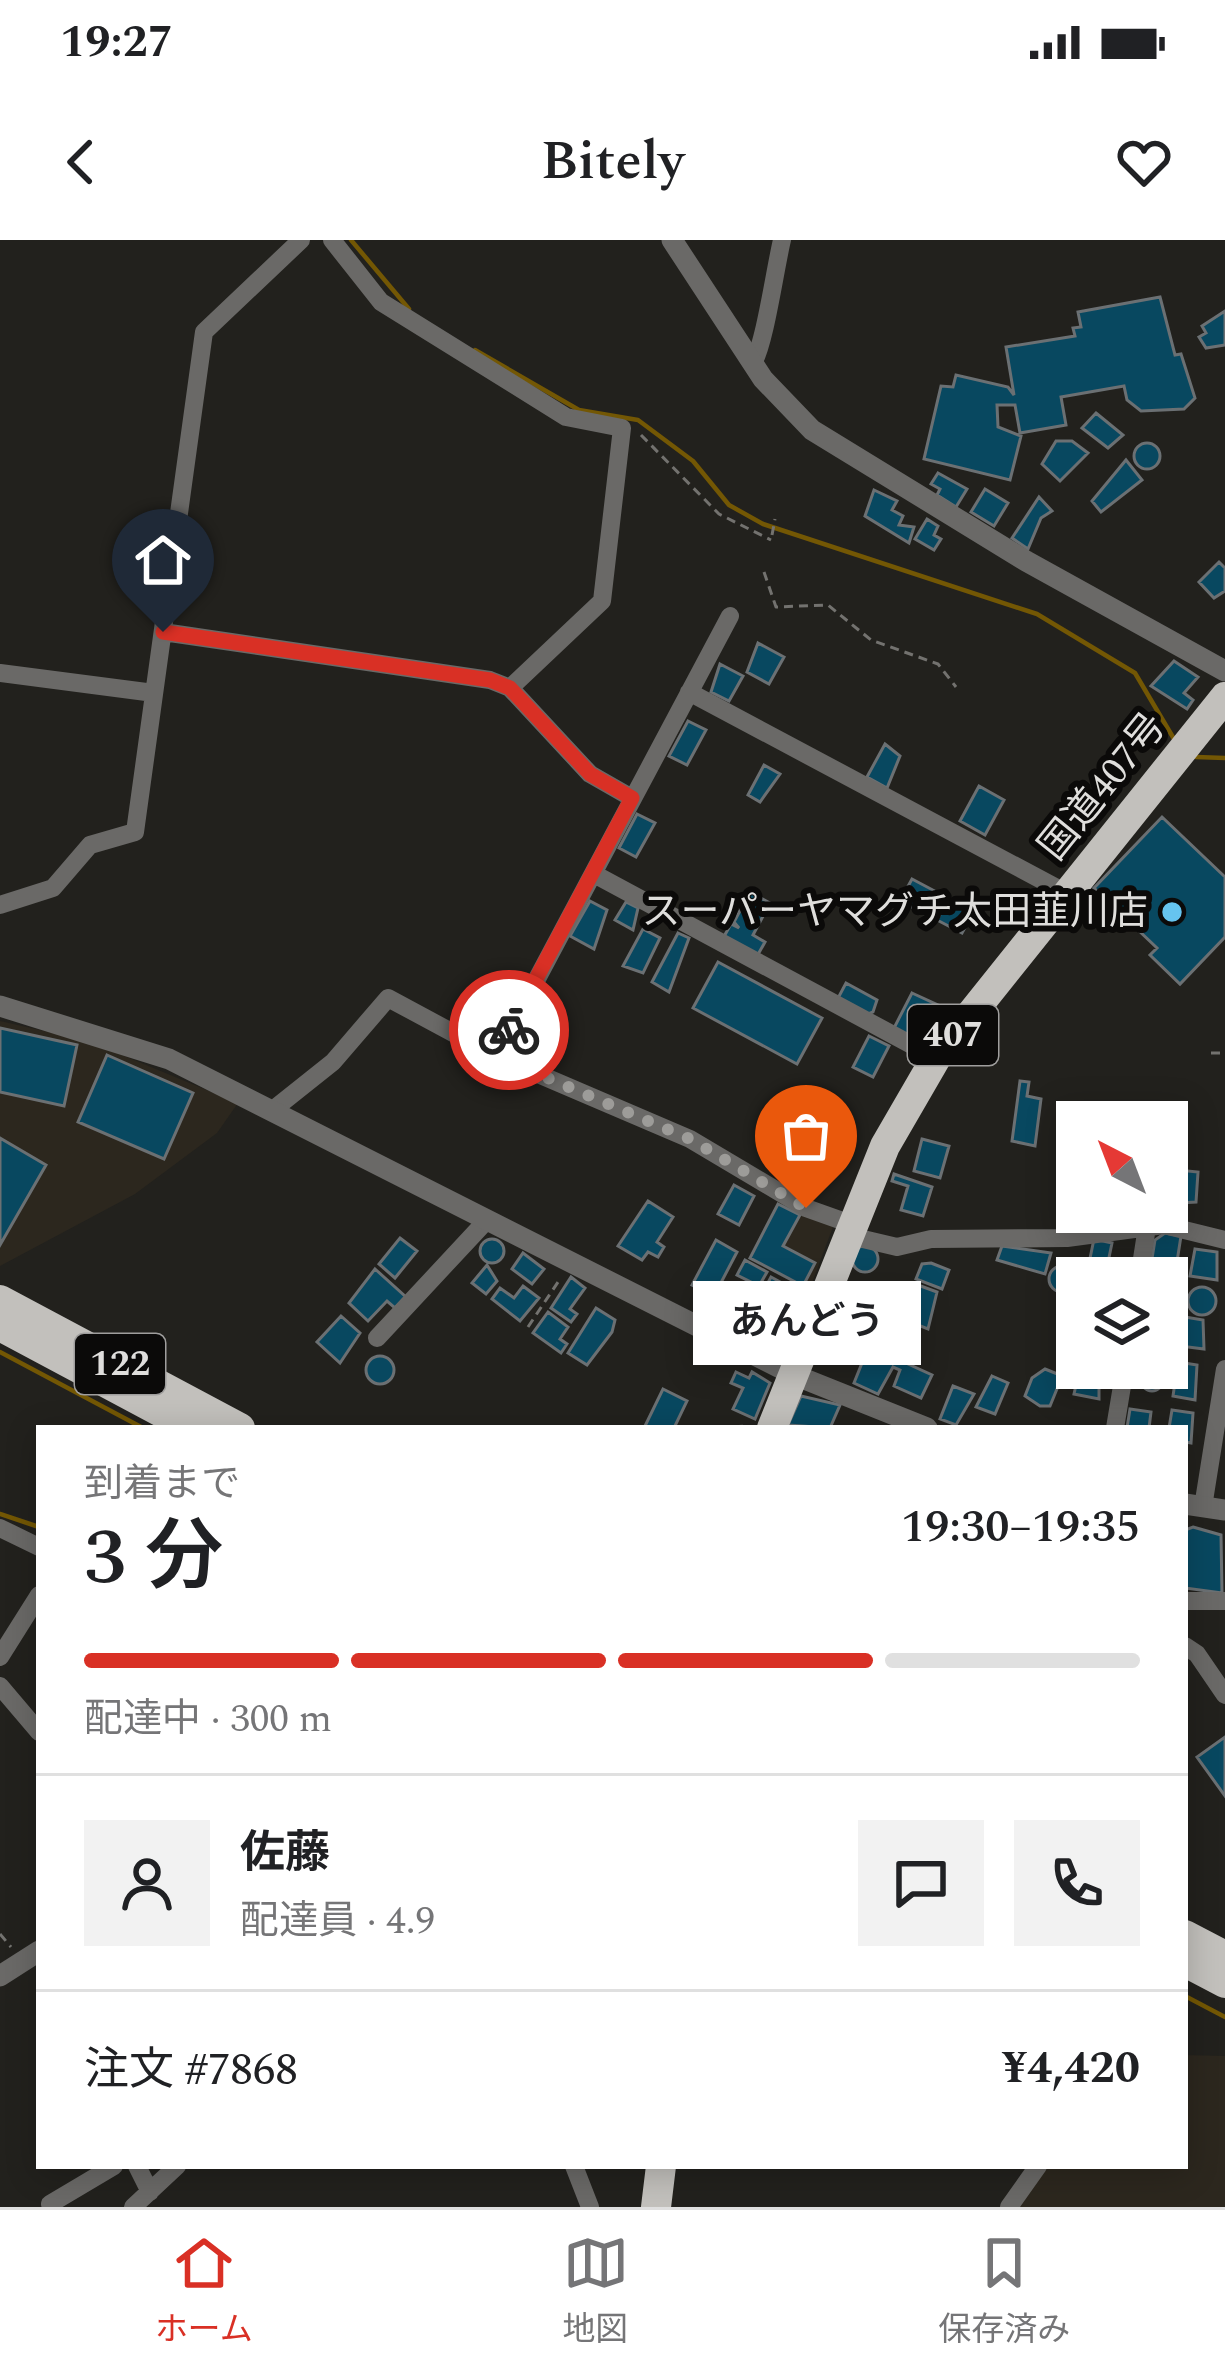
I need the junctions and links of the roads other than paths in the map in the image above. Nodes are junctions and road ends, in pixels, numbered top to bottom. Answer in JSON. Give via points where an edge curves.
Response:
{"nodes":[{"id":1,"x":301,"y":240,"type":"edge"},
{"id":2,"x":332,"y":240,"type":"edge"},
{"id":3,"x":672,"y":240,"type":"edge"},
{"id":4,"x":782,"y":240,"type":"edge"},
{"id":5,"x":753,"y":363,"type":"junction"},
{"id":6,"x":730,"y":616,"type":"dead end"},
{"id":7,"x":163,"y":632,"type":"junction"},
{"id":8,"x":1225,"y":671,"type":"edge"},
{"id":9,"x":0,"y":673,"type":"edge"},
{"id":10,"x":510,"y":688,"type":"junction"},
{"id":11,"x":689,"y":692,"type":"junction"},
{"id":12,"x":154,"y":693,"type":"junction"},
{"id":13,"x":1225,"y":697,"type":"edge"},
{"id":14,"x":632,"y":798,"type":"junction"},
{"id":15,"x":594,"y":874,"type":"junction"},
{"id":16,"x":1068,"y":894,"type":"junction"},
{"id":17,"x":0,"y":905,"type":"edge"},
{"id":18,"x":0,"y":1006,"type":"edge"},
{"id":19,"x":496,"y":1056,"type":"junction"},
{"id":20,"x":936,"y":1058,"type":"junction"},
{"id":21,"x":274,"y":1109,"type":"junction"},
{"id":22,"x":487,"y":1220,"type":"junction"},
{"id":23,"x":848,"y":1229,"type":"junction"},
{"id":24,"x":1188,"y":1231,"type":"edge"},
{"id":25,"x":1103,"y":1233,"type":"edge"},
{"id":26,"x":1225,"y":1240,"type":"edge"},
{"id":27,"x":0,"y":1300,"type":"edge"},
{"id":28,"x":0,"y":1326,"type":"edge"},
{"id":29,"x":377,"y":1338,"type":"dead end"},
{"id":30,"x":1225,"y":1369,"type":"edge"},
{"id":31,"x":792,"y":1374,"type":"junction"},
{"id":32,"x":1122,"y":1389,"type":"edge"},
{"id":33,"x":185,"y":1425,"type":"edge"},
{"id":34,"x":234,"y":1425,"type":"edge"},
{"id":35,"x":776,"y":1425,"type":"edge"},
{"id":36,"x":920,"y":1425,"type":"edge"},
{"id":37,"x":1116,"y":1425,"type":"edge"},
{"id":38,"x":1204,"y":1507,"type":"edge"},
{"id":39,"x":0,"y":1528,"type":"edge"},
{"id":40,"x":36,"y":1546,"type":"edge"},
{"id":41,"x":36,"y":1600,"type":"edge"},
{"id":42,"x":1188,"y":1600,"type":"edge"},
{"id":43,"x":1225,"y":1601,"type":"edge"},
{"id":44,"x":1188,"y":1648,"type":"edge"},
{"id":45,"x":0,"y":1657,"type":"edge"},
{"id":46,"x":0,"y":1686,"type":"edge"},
{"id":47,"x":1225,"y":1695,"type":"edge"},
{"id":48,"x":36,"y":1728,"type":"edge"},
{"id":49,"x":36,"y":1954,"type":"edge"},
{"id":50,"x":1225,"y":1956,"type":"edge"},
{"id":51,"x":1188,"y":1957,"type":"edge"},
{"id":52,"x":1188,"y":1958,"type":"edge"},
{"id":53,"x":0,"y":1976,"type":"edge"},
{"id":54,"x":1225,"y":1984,"type":"edge"},
{"id":55,"x":109,"y":2169,"type":"edge"},
{"id":56,"x":138,"y":2169,"type":"edge"},
{"id":57,"x":174,"y":2169,"type":"edge"},
{"id":58,"x":575,"y":2169,"type":"edge"},
{"id":59,"x":661,"y":2169,"type":"edge"},
{"id":60,"x":1036,"y":2169,"type":"edge"},
{"id":61,"x":150,"y":2192,"type":"junction"},
{"id":62,"x":50,"y":2204,"type":"dead end"},
{"id":63,"x":134,"y":2207,"type":"edge"},
{"id":64,"x":590,"y":2207,"type":"edge"},
{"id":65,"x":656,"y":2207,"type":"edge"},
{"id":66,"x":1010,"y":2207,"type":"edge"}],
"edges":[{"from":1,"to":7,"type":"street","via":[[204,332]]},
{"from":2,"to":10,"type":"street","via":[[381,302],[566,417],[622,428],[602,601]]},
{"from":3,"to":5,"type":"street"},
{"from":4,"to":5,"type":"street"},
{"from":5,"to":8,"type":"street","via":[[791,412],[832,446]]},
{"from":6,"to":11,"type":"street"},
{"from":7,"to":10,"type":"street"},
{"from":7,"to":12,"type":"street"},
{"from":9,"to":12,"type":"street"},
{"from":10,"to":14,"type":"street","via":[[566,753]]},
{"from":11,"to":14,"type":"street"},
{"from":11,"to":16,"type":"street"},
{"from":12,"to":17,"type":"street","via":[[135,832],[90,845],[52,888]]},
{"from":13,"to":16,"type":"highway","name":"国道407号","number":"407"},
{"from":14,"to":15,"type":"street"},
{"from":15,"to":19,"type":"street"},
{"from":15,"to":20,"type":"street"},
{"from":16,"to":20,"type":"highway","name":"国道407号","number":"407"},
{"from":18,"to":21,"type":"street","via":[[169,1058]]},
{"from":19,"to":21,"type":"street","via":[[388,998],[333,1062]]},
{"from":19,"to":23,"type":"street","via":[[690,1139]]},
{"from":20,"to":23,"type":"highway","name":"国道407号","number":"407"},
{"from":21,"to":22,"type":"street"},
{"from":22,"to":29,"type":"street"},
{"from":22,"to":31,"type":"street"},
{"from":23,"to":25,"type":"street","via":[[897,1247]]},
{"from":23,"to":31,"type":"highway","name":"国道407号","number":"407"},
{"from":24,"to":26,"type":"street"},
{"from":27,"to":34,"type":"highway","number":"122"},
{"from":28,"to":33,"type":"highway","number":"122"},
{"from":30,"to":38,"type":"street"},
{"from":31,"to":35,"type":"highway","name":"国道407号","number":"407"},
{"from":31,"to":36,"type":"street"},
{"from":32,"to":37,"type":"street"},
{"from":39,"to":40,"type":"street"},
{"from":41,"to":45,"type":"street"},
{"from":42,"to":43,"type":"street"},
{"from":44,"to":47,"type":"street"},
{"from":46,"to":48,"type":"street"},
{"from":49,"to":53,"type":"street"},
{"from":50,"to":51,"type":"highway"},
{"from":52,"to":54,"type":"highway"},
{"from":55,"to":62,"type":"street"},
{"from":56,"to":61,"type":"street"},
{"from":57,"to":61,"type":"street"},
{"from":58,"to":64,"type":"street"},
{"from":59,"to":65,"type":"highway"},
{"from":60,"to":66,"type":"street"},
{"from":61,"to":63,"type":"street"}]}
